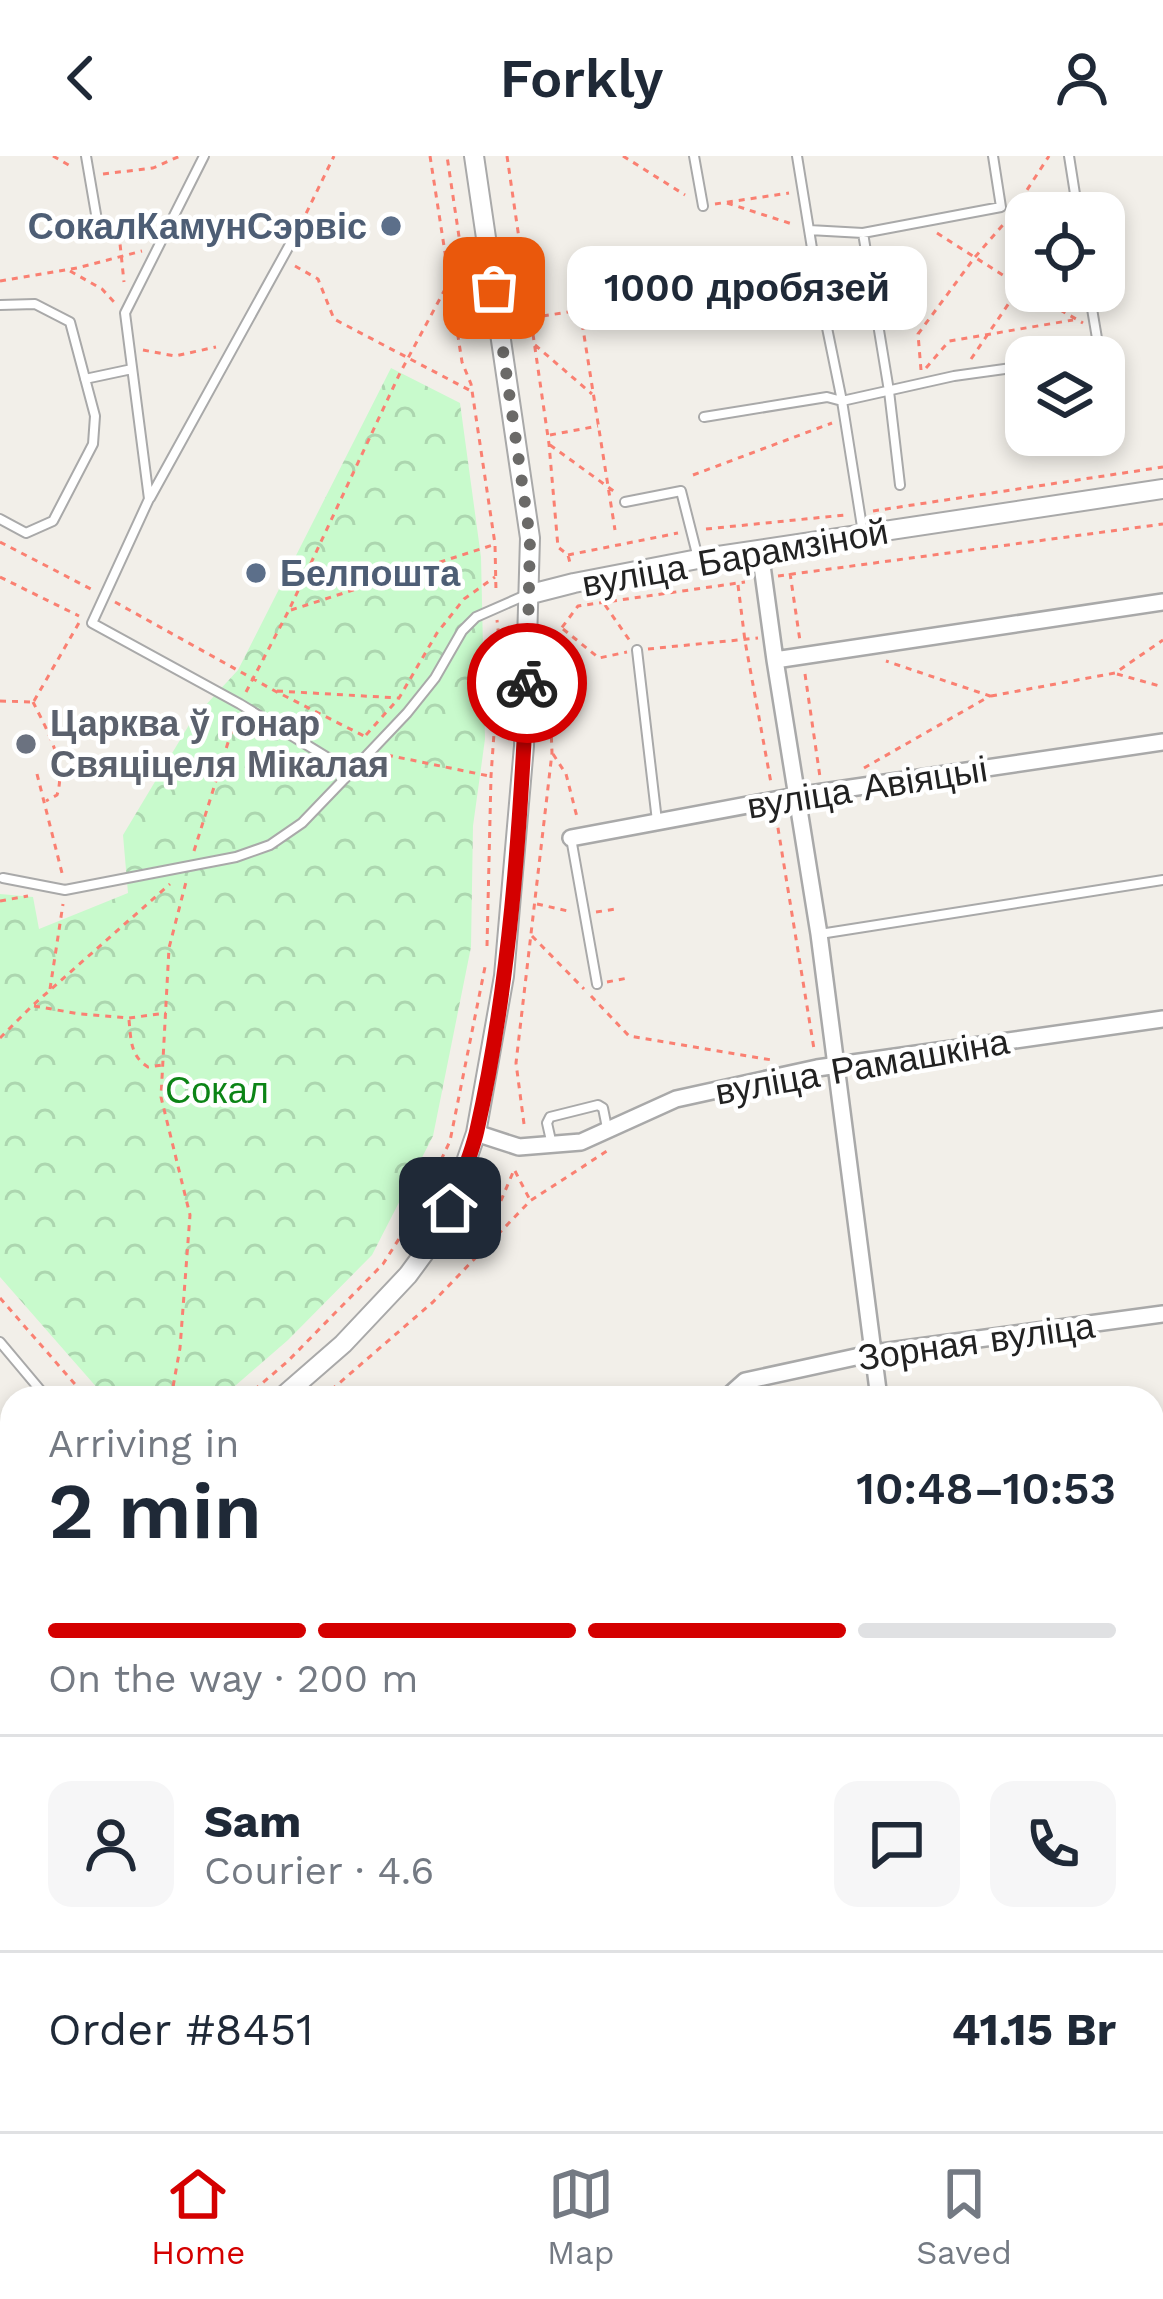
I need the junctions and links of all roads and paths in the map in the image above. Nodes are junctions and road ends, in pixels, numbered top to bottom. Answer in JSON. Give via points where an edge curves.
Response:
{"nodes":[{"id":1,"x":53,"y":156,"type":"edge"},
{"id":2,"x":86,"y":156,"type":"edge"},
{"id":3,"x":180,"y":156,"type":"edge"},
{"id":4,"x":204,"y":156,"type":"edge"},
{"id":5,"x":334,"y":156,"type":"edge"},
{"id":6,"x":430,"y":156,"type":"edge"},
{"id":7,"x":447,"y":156,"type":"edge"},
{"id":8,"x":473,"y":156,"type":"edge"},
{"id":9,"x":507,"y":156,"type":"edge"},
{"id":10,"x":694,"y":156,"type":"edge"},
{"id":11,"x":797,"y":156,"type":"edge"},
{"id":12,"x":993,"y":156,"type":"edge"},
{"id":13,"x":1049,"y":156,"type":"edge"},
{"id":14,"x":1069,"y":156,"type":"edge"},
{"id":15,"x":89,"y":176,"type":"junction"},
{"id":16,"x":1075,"y":192,"type":"edge"},
{"id":17,"x":725,"y":202,"type":"dead end"},
{"id":18,"x":703,"y":206,"type":"dead end"},
{"id":19,"x":97,"y":220,"type":"joint"},
{"id":20,"x":921,"y":222,"type":"junction"},
{"id":21,"x":809,"y":230,"type":"junction"},
{"id":22,"x":863,"y":233,"type":"junction"},
{"id":23,"x":294,"y":237,"type":"joint"},
{"id":24,"x":161,"y":244,"type":"junction"},
{"id":25,"x":975,"y":257,"type":"junction"},
{"id":26,"x":123,"y":258,"type":"junction"},
{"id":27,"x":282,"y":260,"type":"junction"},
{"id":28,"x":68,"y":270,"type":"junction"},
{"id":29,"x":1005,"y":276,"type":"edge"},
{"id":30,"x":817,"y":279,"type":"junction"},
{"id":31,"x":450,"y":280,"type":"junction"},
{"id":32,"x":0,"y":281,"type":"edge"},
{"id":33,"x":0,"y":305,"type":"edge"},
{"id":34,"x":613,"y":306,"type":"joint"},
{"id":35,"x":122,"y":310,"type":"junction"},
{"id":36,"x":580,"y":310,"type":"junction"},
{"id":37,"x":1006,"y":312,"type":"edge"},
{"id":38,"x":1061,"y":312,"type":"edge"},
{"id":39,"x":1093,"y":312,"type":"edge"},
{"id":40,"x":530,"y":318,"type":"junction"},
{"id":41,"x":1073,"y":320,"type":"junction"},
{"id":42,"x":244,"y":328,"type":"junction"},
{"id":43,"x":1095,"y":328,"type":"junction"},
{"id":44,"x":988,"y":334,"type":"junction"},
{"id":45,"x":1096,"y":336,"type":"edge"},
{"id":46,"x":534,"y":344,"type":"junction"},
{"id":47,"x":130,"y":347,"type":"junction"},
{"id":48,"x":408,"y":358,"type":"junction"},
{"id":49,"x":132,"y":369,"type":"junction"},
{"id":50,"x":1005,"y":369,"type":"edge"},
{"id":51,"x":960,"y":376,"type":"junction"},
{"id":52,"x":85,"y":379,"type":"junction"},
{"id":53,"x":889,"y":391,"type":"junction"},
{"id":54,"x":472,"y":392,"type":"junction"},
{"id":55,"x":593,"y":395,"type":"junction"},
{"id":56,"x":842,"y":401,"type":"junction"},
{"id":57,"x":704,"y":417,"type":"dead end"},
{"id":58,"x":844,"y":419,"type":"junction"},
{"id":59,"x":598,"y":426,"type":"junction"},
{"id":60,"x":548,"y":436,"type":"junction"},
{"id":61,"x":549,"y":444,"type":"junction"},
{"id":62,"x":693,"y":475,"type":"dead end"},
{"id":63,"x":608,"y":485,"type":"junction"},
{"id":64,"x":900,"y":485,"type":"dead end"},
{"id":65,"x":1163,"y":489,"type":"edge"},
{"id":66,"x":149,"y":499,"type":"junction"},
{"id":67,"x":625,"y":502,"type":"joint"},
{"id":68,"x":0,"y":519,"type":"edge"},
{"id":69,"x":1163,"y":524,"type":"edge"},
{"id":70,"x":615,"y":530,"type":"dead end"},
{"id":71,"x":863,"y":534,"type":"junction"},
{"id":72,"x":557,"y":535,"type":"dead end"},
{"id":73,"x":0,"y":542,"type":"edge"},
{"id":74,"x":760,"y":551,"type":"junction"},
{"id":75,"x":698,"y":559,"type":"junction"},
{"id":76,"x":790,"y":574,"type":"junction"},
{"id":77,"x":0,"y":577,"type":"edge"},
{"id":78,"x":495,"y":577,"type":"dead end"},
{"id":79,"x":765,"y":578,"type":"junction"},
{"id":80,"x":738,"y":584,"type":"junction"},
{"id":81,"x":530,"y":594,"type":"junction"},
{"id":82,"x":104,"y":596,"type":"junction"},
{"id":83,"x":1163,"y":602,"type":"edge"},
{"id":84,"x":604,"y":603,"type":"junction"},
{"id":85,"x":289,"y":610,"type":"junction"},
{"id":86,"x":87,"y":620,"type":"junction"},
{"id":87,"x":561,"y":628,"type":"junction"},
{"id":88,"x":772,"y":636,"type":"junction"},
{"id":89,"x":745,"y":640,"type":"junction"},
{"id":90,"x":1163,"y":640,"type":"edge"},
{"id":91,"x":500,"y":648,"type":"dead end"},
{"id":92,"x":850,"y":648,"type":"junction"},
{"id":93,"x":637,"y":650,"type":"junction"},
{"id":94,"x":802,"y":656,"type":"junction"},
{"id":95,"x":775,"y":660,"type":"junction"},
{"id":96,"x":1115,"y":673,"type":"junction"},
{"id":97,"x":252,"y":678,"type":"junction"},
{"id":98,"x":1163,"y":687,"type":"edge"},
{"id":99,"x":275,"y":691,"type":"junction"},
{"id":100,"x":990,"y":696,"type":"junction"},
{"id":101,"x":399,"y":698,"type":"junction"},
{"id":102,"x":0,"y":701,"type":"edge"},
{"id":103,"x":33,"y":703,"type":"junction"},
{"id":104,"x":240,"y":704,"type":"junction"},
{"id":105,"x":365,"y":736,"type":"junction"},
{"id":106,"x":1163,"y":742,"type":"edge"},
{"id":107,"x":376,"y":747,"type":"junction"},
{"id":108,"x":552,"y":753,"type":"junction"},
{"id":109,"x":859,"y":771,"type":"dead end"},
{"id":110,"x":352,"y":772,"type":"junction"},
{"id":111,"x":38,"y":774,"type":"dead end"},
{"id":112,"x":490,"y":776,"type":"junction"},
{"id":113,"x":822,"y":792,"type":"junction"},
{"id":114,"x":796,"y":796,"type":"junction"},
{"id":115,"x":774,"y":800,"type":"junction"},
{"id":116,"x":46,"y":801,"type":"junction"},
{"id":117,"x":657,"y":822,"type":"junction"},
{"id":118,"x":576,"y":837,"type":"junction"},
{"id":119,"x":189,"y":867,"type":"junction"},
{"id":120,"x":3,"y":878,"type":"dead end"},
{"id":121,"x":1163,"y":880,"type":"edge"},
{"id":122,"x":65,"y":890,"type":"junction"},
{"id":123,"x":535,"y":904,"type":"junction"},
{"id":124,"x":616,"y":909,"type":"dead end"},
{"id":125,"x":584,"y":914,"type":"junction"},
{"id":126,"x":819,"y":934,"type":"junction"},
{"id":127,"x":531,"y":935,"type":"junction"},
{"id":128,"x":597,"y":984,"type":"dead end"},
{"id":129,"x":50,"y":990,"type":"junction"},
{"id":130,"x":32,"y":1006,"type":"junction"},
{"id":131,"x":166,"y":1013,"type":"junction"},
{"id":132,"x":129,"y":1018,"type":"junction"},
{"id":133,"x":1163,"y":1019,"type":"edge"},
{"id":134,"x":0,"y":1038,"type":"edge"},
{"id":135,"x":770,"y":1060,"type":"dead end"},
{"id":136,"x":163,"y":1064,"type":"junction"},
{"id":137,"x":836,"y":1065,"type":"junction"},
{"id":138,"x":817,"y":1067,"type":"junction"},
{"id":139,"x":524,"y":1124,"type":"dead end"},
{"id":140,"x":476,"y":1133,"type":"junction"},
{"id":141,"x":614,"y":1136,"type":"junction"},
{"id":142,"x":552,"y":1145,"type":"junction"},
{"id":143,"x":530,"y":1201,"type":"junction"},
{"id":144,"x":481,"y":1250,"type":"junction"},
{"id":145,"x":0,"y":1298,"type":"edge"},
{"id":146,"x":1163,"y":1314,"type":"edge"},
{"id":147,"x":0,"y":1342,"type":"edge"},
{"id":148,"x":874,"y":1353,"type":"junction"},
{"id":149,"x":37,"y":1386,"type":"edge"},
{"id":150,"x":77,"y":1386,"type":"edge"},
{"id":151,"x":173,"y":1386,"type":"edge"},
{"id":152,"x":259,"y":1386,"type":"edge"},
{"id":153,"x":294,"y":1386,"type":"edge"},
{"id":154,"x":336,"y":1386,"type":"edge"},
{"id":155,"x":740,"y":1386,"type":"edge"},
{"id":156,"x":878,"y":1386,"type":"edge"}],
"edges":[{"from":1,"to":15,"type":"path"},
{"from":2,"to":15,"type":"lane"},
{"from":3,"to":15,"type":"path"},
{"from":4,"to":24,"type":"lane"},
{"from":5,"to":23,"type":"path"},
{"from":6,"to":31,"type":"path"},
{"from":7,"to":31,"type":"path","via":[[465,277]]},
{"from":8,"to":81,"type":"street","name":"вуліца Барамзіной","via":[[530,538]]},
{"from":9,"to":40,"type":"path"},
{"from":10,"to":18,"type":"lane"},
{"from":11,"to":21,"type":"lane"},
{"from":12,"to":20,"type":"lane","via":[[1001,207]]},
{"from":13,"to":25,"type":"path"},
{"from":14,"to":16,"type":"lane"},
{"from":15,"to":19,"type":"lane"},
{"from":17,"to":21,"type":"path"},
{"from":19,"to":26,"type":"path","via":[[119,234]]},
{"from":20,"to":22,"type":"lane"},
{"from":20,"to":25,"type":"path"},
{"from":21,"to":22,"type":"lane"},
{"from":21,"to":30,"type":"lane"},
{"from":22,"to":53,"type":"lane"},
{"from":23,"to":27,"type":"lane"},
{"from":24,"to":26,"type":"path"},
{"from":24,"to":35,"type":"lane"},
{"from":25,"to":29,"type":"path"},
{"from":25,"to":44,"type":"path","via":[[918,334],[921,374],[949,340]]},
{"from":26,"to":28,"type":"path"},
{"from":26,"to":35,"type":"path"},
{"from":27,"to":42,"type":"lane"},
{"from":27,"to":48,"type":"path","via":[[318,279],[334,319]]},
{"from":28,"to":32,"type":"path"},
{"from":28,"to":35,"type":"path"},
{"from":30,"to":34,"type":"lane"},
{"from":30,"to":56,"type":"lane"},
{"from":31,"to":48,"type":"path"},
{"from":31,"to":54,"type":"path"},
{"from":33,"to":52,"type":"lane","via":[[35,304],[70,322]]},
{"from":34,"to":36,"type":"path"},
{"from":35,"to":47,"type":"lane"},
{"from":36,"to":40,"type":"path"},
{"from":36,"to":55,"type":"path"},
{"from":37,"to":44,"type":"path"},
{"from":38,"to":41,"type":"path"},
{"from":39,"to":43,"type":"lane"},
{"from":40,"to":46,"type":"path"},
{"from":41,"to":43,"type":"path"},
{"from":41,"to":44,"type":"path"},
{"from":42,"to":47,"type":"path","via":[[214,349],[175,356]]},
{"from":42,"to":66,"type":"lane"},
{"from":43,"to":45,"type":"lane"},
{"from":44,"to":51,"type":"path"},
{"from":46,"to":55,"type":"path"},
{"from":46,"to":60,"type":"path"},
{"from":47,"to":49,"type":"lane"},
{"from":48,"to":54,"type":"path"},
{"from":48,"to":85,"type":"path"},
{"from":49,"to":52,"type":"lane"},
{"from":49,"to":66,"type":"lane"},
{"from":50,"to":51,"type":"lane"},
{"from":51,"to":53,"type":"lane"},
{"from":52,"to":68,"type":"lane","via":[[93,444],[52,521],[26,533]]},
{"from":53,"to":56,"type":"lane"},
{"from":53,"to":64,"type":"lane"},
{"from":54,"to":85,"type":"path","via":[[495,544]]},
{"from":55,"to":59,"type":"path"},
{"from":56,"to":57,"type":"lane"},
{"from":56,"to":58,"type":"lane"},
{"from":58,"to":62,"type":"path"},
{"from":58,"to":71,"type":"lane"},
{"from":59,"to":60,"type":"path"},
{"from":59,"to":63,"type":"path"},
{"from":60,"to":61,"type":"path"},
{"from":61,"to":63,"type":"path"},
{"from":61,"to":72,"type":"path"},
{"from":63,"to":67,"type":"path"},
{"from":63,"to":70,"type":"path"},
{"from":65,"to":71,"type":"street","name":"вуліца Барамзіной"},
{"from":66,"to":82,"type":"lane"},
{"from":67,"to":75,"type":"lane","via":[[681,491]]},
{"from":69,"to":76,"type":"path"},
{"from":71,"to":74,"type":"street","name":"вуліца Барамзіной"},
{"from":73,"to":82,"type":"path"},
{"from":74,"to":75,"type":"street","name":"вуліца Барамзіной"},
{"from":74,"to":79,"type":"street"},
{"from":75,"to":81,"type":"street","name":"вуліца Барамзіной"},
{"from":76,"to":79,"type":"path"},
{"from":76,"to":94,"type":"path"},
{"from":77,"to":86,"type":"path"},
{"from":78,"to":101,"type":"path","via":[[464,598]]},
{"from":79,"to":80,"type":"path"},
{"from":79,"to":88,"type":"street"},
{"from":80,"to":84,"type":"path"},
{"from":80,"to":89,"type":"path"},
{"from":81,"to":107,"type":"lane","via":[[461,631],[435,678]]},
{"from":81,"to":140,"type":"street","via":[[504,976]]},
{"from":82,"to":86,"type":"lane"},
{"from":82,"to":97,"type":"path"},
{"from":83,"to":92,"type":"street"},
{"from":84,"to":87,"type":"path","via":[[578,606]]},
{"from":84,"to":93,"type":"path"},
{"from":85,"to":97,"type":"path"},
{"from":86,"to":103,"type":"path"},
{"from":86,"to":104,"type":"lane"},
{"from":87,"to":93,"type":"path","via":[[599,658]]},
{"from":87,"to":108,"type":"path","via":[[548,646]]},
{"from":88,"to":89,"type":"path"},
{"from":88,"to":95,"type":"street"},
{"from":89,"to":93,"type":"path"},
{"from":89,"to":115,"type":"path"},
{"from":90,"to":96,"type":"path"},
{"from":91,"to":112,"type":"path"},
{"from":92,"to":94,"type":"street"},
{"from":92,"to":100,"type":"path"},
{"from":93,"to":117,"type":"lane"},
{"from":94,"to":95,"type":"street"},
{"from":94,"to":113,"type":"path"},
{"from":95,"to":114,"type":"street"},
{"from":96,"to":98,"type":"path"},
{"from":96,"to":100,"type":"path"},
{"from":97,"to":99,"type":"path"},
{"from":97,"to":104,"type":"path"},
{"from":99,"to":101,"type":"path"},
{"from":99,"to":105,"type":"path"},
{"from":100,"to":109,"type":"path"},
{"from":101,"to":105,"type":"path"},
{"from":102,"to":103,"type":"path"},
{"from":103,"to":116,"type":"path","via":[[59,769],[57,796]]},
{"from":104,"to":110,"type":"lane"},
{"from":104,"to":119,"type":"path"},
{"from":105,"to":107,"type":"path"},
{"from":106,"to":113,"type":"street","name":"вуліца Авіяцыі"},
{"from":107,"to":110,"type":"lane"},
{"from":107,"to":112,"type":"path"},
{"from":108,"to":118,"type":"path","via":[[566,774]]},
{"from":108,"to":123,"type":"path"},
{"from":110,"to":119,"type":"lane","via":[[270,845]]},
{"from":111,"to":116,"type":"path"},
{"from":112,"to":152,"type":"path","via":[[487,959],[449,1141],[383,1264]]},
{"from":113,"to":114,"type":"street","name":"вуліца Авіяцыі"},
{"from":114,"to":115,"type":"street","name":"вуліца Авіяцыі"},
{"from":114,"to":126,"type":"street"},
{"from":115,"to":117,"type":"street","name":"вуліца Авіяцыі"},
{"from":115,"to":138,"type":"path"},
{"from":116,"to":122,"type":"path"},
{"from":117,"to":118,"type":"street","name":"вуліца Авіяцыі"},
{"from":118,"to":125,"type":"lane"},
{"from":119,"to":122,"type":"lane"},
{"from":119,"to":129,"type":"path"},
{"from":119,"to":131,"type":"path","via":[[169,948]]},
{"from":120,"to":122,"type":"lane"},
{"from":121,"to":126,"type":"lane"},
{"from":122,"to":129,"type":"path"},
{"from":123,"to":125,"type":"path"},
{"from":123,"to":127,"type":"path"},
{"from":124,"to":125,"type":"path"},
{"from":125,"to":128,"type":"lane"},
{"from":126,"to":137,"type":"street"},
{"from":127,"to":135,"type":"path","via":[[629,1036]]},
{"from":127,"to":139,"type":"path","via":[[516,1063]]},
{"from":129,"to":130,"type":"path"},
{"from":130,"to":132,"type":"path"},
{"from":130,"to":134,"type":"path"},
{"from":131,"to":132,"type":"path"},
{"from":131,"to":136,"type":"path"},
{"from":132,"to":136,"type":"path","via":[[140,1062]]},
{"from":133,"to":137,"type":"street","name":"вуліца Рамашкіна"},
{"from":136,"to":151,"type":"path","via":[[161,1096],[190,1215]]},
{"from":137,"to":138,"type":"street","name":"вуліца Рамашкіна"},
{"from":137,"to":148,"type":"street"},
{"from":138,"to":141,"type":"street","name":"вуліца Рамашкіна","via":[[676,1099]]},
{"from":140,"to":142,"type":"street","name":"вуліца Рамашкіна","via":[[519,1147]]},
{"from":140,"to":153,"type":"street","via":[[450,1208],[408,1275]]},
{"from":141,"to":142,"type":"street","name":"вуліца Рамашкіна"},
{"from":141,"to":142,"type":"lane","via":[[598,1105],[550,1118]]},
{"from":141,"to":143,"type":"path"},
{"from":143,"to":144,"type":"path"},
{"from":143,"to":144,"type":"path","via":[[514,1170]]},
{"from":144,"to":154,"type":"path"},
{"from":145,"to":150,"type":"path"},
{"from":146,"to":148,"type":"street","name":"Зорная вуліца"},
{"from":147,"to":149,"type":"lane"},
{"from":148,"to":155,"type":"street","name":"Зорная вуліца"},
{"from":148,"to":156,"type":"street"}]}
